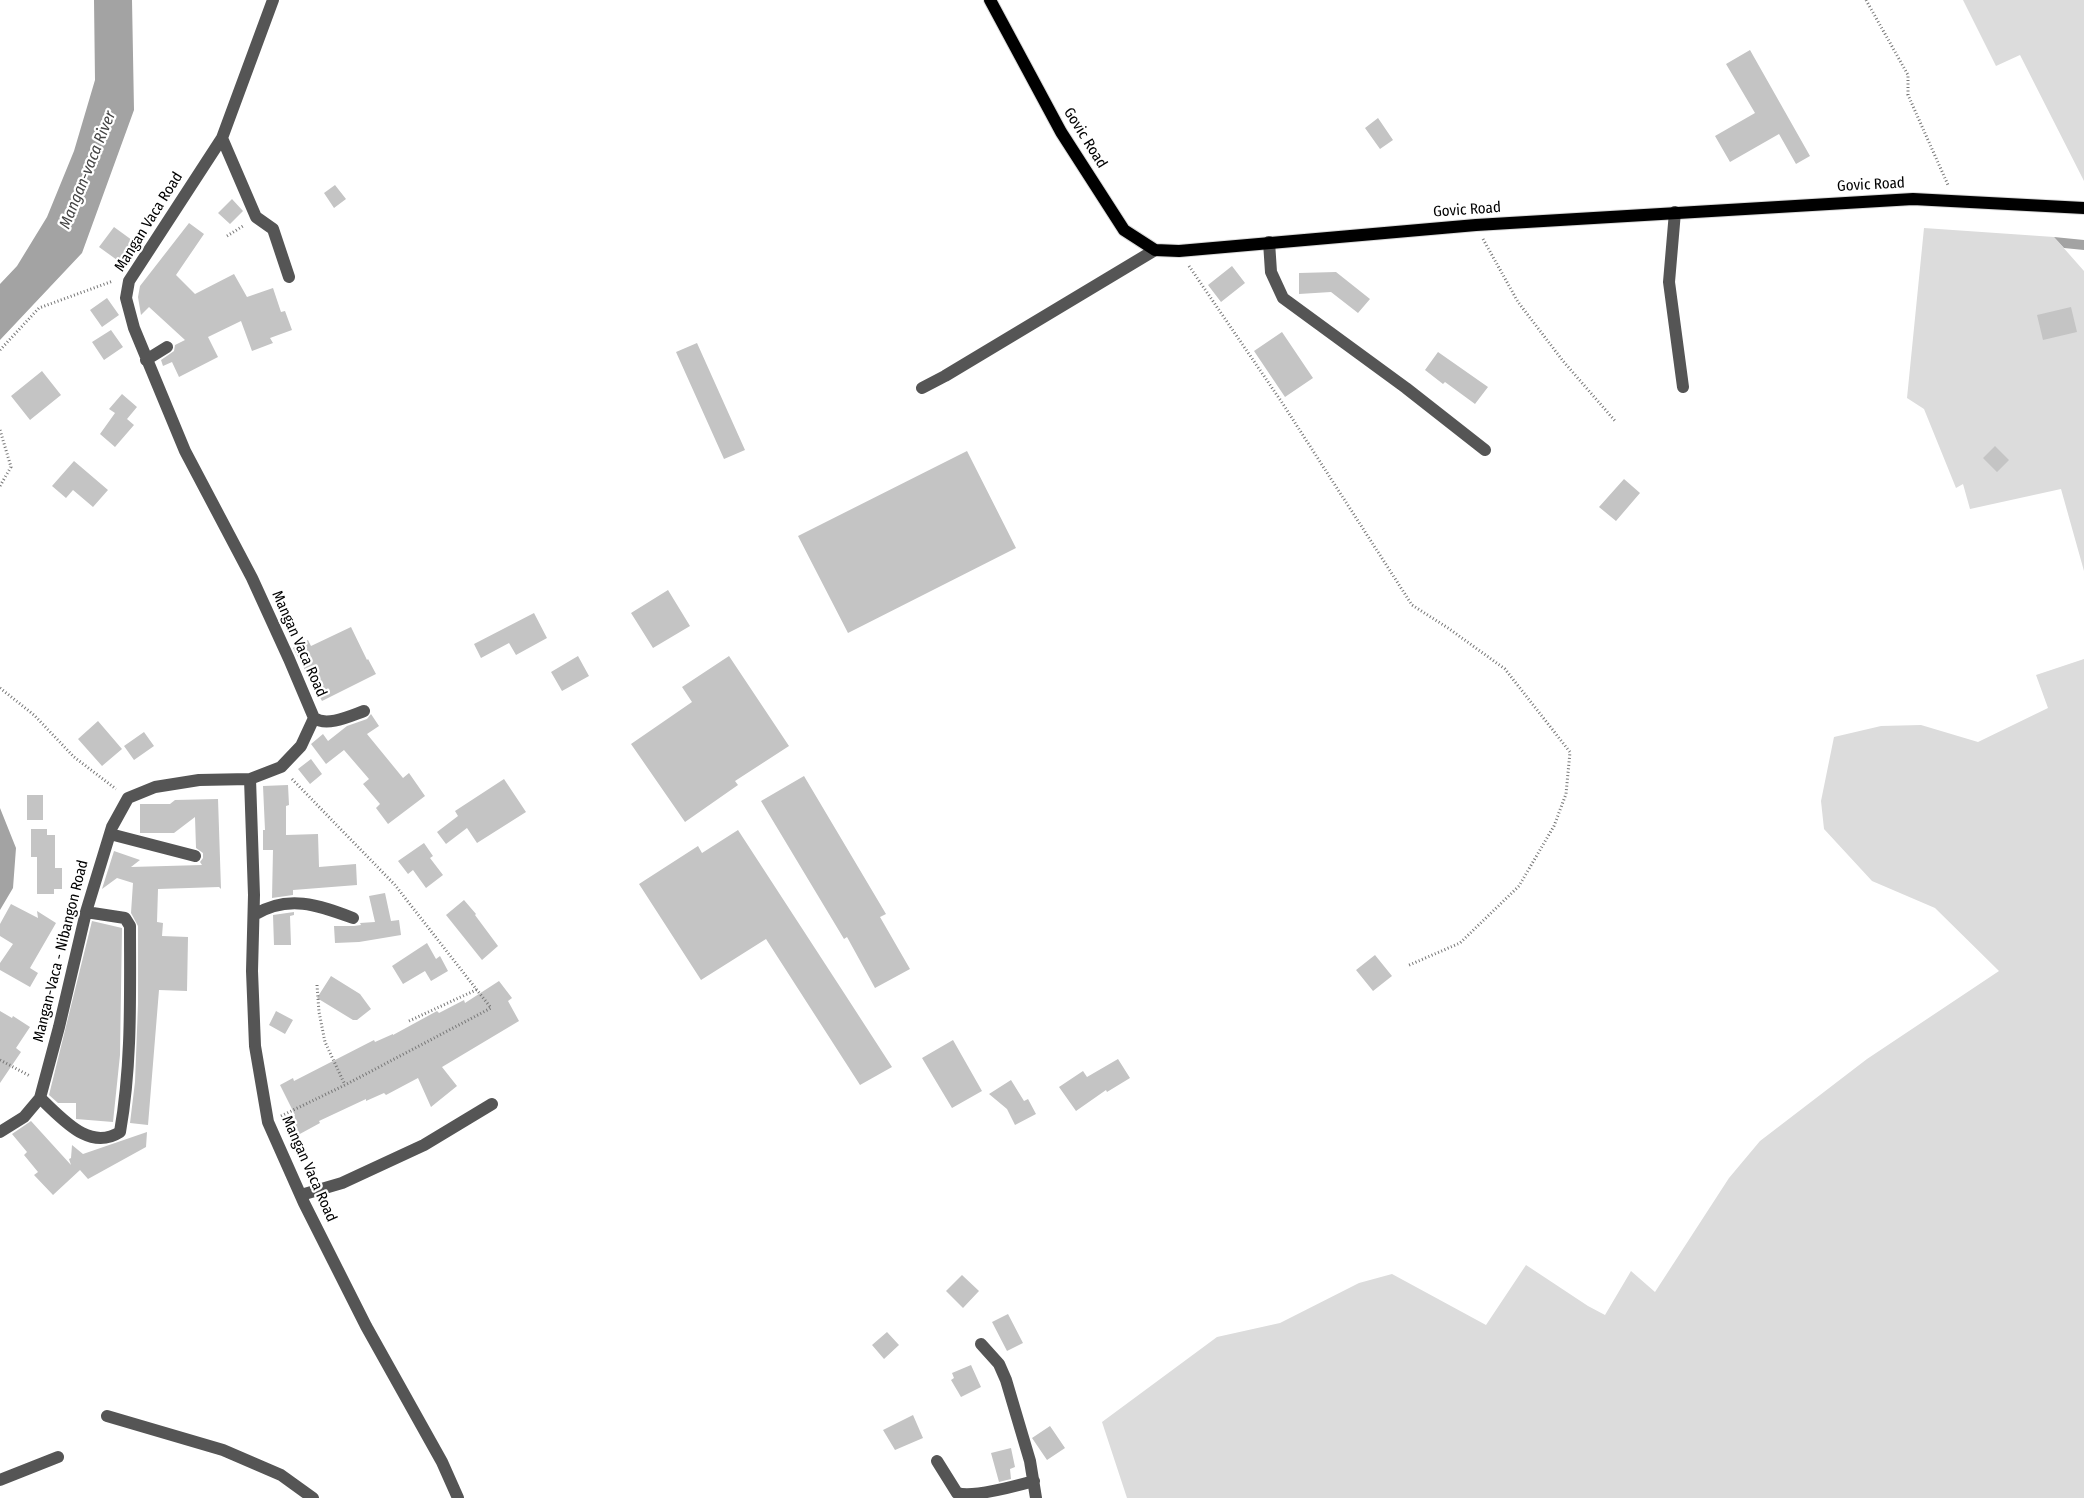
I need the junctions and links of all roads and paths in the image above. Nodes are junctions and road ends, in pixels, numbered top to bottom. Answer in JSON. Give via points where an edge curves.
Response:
{"nodes":[{"id":1,"x":273,"y":0,"type":"edge"},
{"id":2,"x":990,"y":0,"type":"edge"},
{"id":3,"x":1866,"y":0,"type":"edge"},
{"id":4,"x":222,"y":138,"type":"junction"},
{"id":5,"x":1955,"y":201,"type":"junction"},
{"id":6,"x":2084,"y":208,"type":"edge"},
{"id":7,"x":1675,"y":212,"type":"junction"},
{"id":8,"x":1476,"y":225,"type":"junction"},
{"id":9,"x":1269,"y":242,"type":"junction"},
{"id":10,"x":1155,"y":250,"type":"junction"},
{"id":11,"x":1179,"y":251,"type":"junction"},
{"id":12,"x":289,"y":277,"type":"dead end"},
{"id":13,"x":129,"y":281,"type":"junction"},
{"id":14,"x":167,"y":347,"type":"dead end"},
{"id":15,"x":0,"y":350,"type":"edge"},
{"id":16,"x":146,"y":360,"type":"junction"},
{"id":17,"x":1684,"y":387,"type":"dead end"},
{"id":18,"x":922,"y":388,"type":"dead end"},
{"id":19,"x":1616,"y":422,"type":"dead end"},
{"id":20,"x":0,"y":430,"type":"edge"},
{"id":21,"x":1485,"y":450,"type":"dead end"},
{"id":22,"x":0,"y":486,"type":"edge"},
{"id":23,"x":0,"y":688,"type":"edge"},
{"id":24,"x":364,"y":711,"type":"dead end"},
{"id":25,"x":314,"y":718,"type":"junction"},
{"id":26,"x":280,"y":767,"type":"junction"},
{"id":27,"x":250,"y":780,"type":"junction"},
{"id":28,"x":128,"y":798,"type":"junction"},
{"id":29,"x":110,"y":834,"type":"junction"},
{"id":30,"x":195,"y":856,"type":"dead end"},
{"id":31,"x":86,"y":912,"type":"junction"},
{"id":32,"x":254,"y":915,"type":"junction"},
{"id":33,"x":353,"y":918,"type":"dead end"},
{"id":34,"x":1407,"y":966,"type":"dead end"},
{"id":35,"x":317,"y":985,"type":"dead end"},
{"id":36,"x":478,"y":989,"type":"junction"},
{"id":37,"x":409,"y":1021,"type":"dead end"},
{"id":38,"x":0,"y":1060,"type":"edge"},
{"id":39,"x":44,"y":1084,"type":"junction"},
{"id":40,"x":344,"y":1085,"type":"junction"},
{"id":41,"x":40,"y":1098,"type":"junction"},
{"id":42,"x":492,"y":1104,"type":"dead end"},
{"id":43,"x":268,"y":1122,"type":"junction"},
{"id":44,"x":0,"y":1132,"type":"edge"},
{"id":45,"x":302,"y":1195,"type":"junction"},
{"id":46,"x":981,"y":1344,"type":"dead end"},
{"id":47,"x":107,"y":1416,"type":"dead end"},
{"id":48,"x":58,"y":1457,"type":"dead end"},
{"id":49,"x":937,"y":1461,"type":"dead end"},
{"id":50,"x":0,"y":1480,"type":"edge"},
{"id":51,"x":1034,"y":1482,"type":"junction"},
{"id":52,"x":313,"y":1498,"type":"edge"},
{"id":53,"x":458,"y":1498,"type":"edge"},
{"id":54,"x":1036,"y":1498,"type":"edge"}],
"edges":[{"from":1,"to":4,"type":"street","name":"Mangan Vaca Road"},
{"from":2,"to":10,"type":"main road","name":"Govic Road","via":[[1060,132],[1124,230]]},
{"from":3,"to":5,"type":"path","via":[[1908,75],[1908,95]]},
{"from":4,"to":12,"type":"street","via":[[256,217],[273,229]]},
{"from":4,"to":13,"type":"street","name":"Mangan Vaca Road"},
{"from":5,"to":6,"type":"main road","name":"Govic Road"},
{"from":5,"to":7,"type":"main road","name":"Govic Road","via":[[1913,199]]},
{"from":7,"to":8,"type":"main road","name":"Govic Road"},
{"from":7,"to":17,"type":"street","via":[[1669,282]]},
{"from":8,"to":9,"type":"main road","name":"Govic Road"},
{"from":8,"to":19,"type":"path","via":[[1518,302]]},
{"from":9,"to":11,"type":"main road","name":"Govic Road"},
{"from":9,"to":21,"type":"street","via":[[1271,272],[1283,298]]},
{"from":10,"to":11,"type":"main road","name":"Govic Road"},
{"from":10,"to":18,"type":"street"},
{"from":11,"to":34,"type":"path","via":[[1281,401],[1412,605],[1505,669],[1570,752],[1566,794],[1554,826],[1519,886],[1460,943]]},
{"from":13,"to":15,"type":"path","via":[[109,281],[39,308]]},
{"from":13,"to":16,"type":"street","name":"Mangan Vaca Road","via":[[126,298]]},
{"from":14,"to":16,"type":"street"},
{"from":16,"to":25,"type":"street","name":"Mangan Vaca Road","via":[[185,451],[252,578]]},
{"from":20,"to":22,"type":"path","via":[[11,467]]},
{"from":23,"to":28,"type":"path","via":[[34,715],[74,757]]},
{"from":24,"to":25,"type":"street","via":[[322,722]]},
{"from":25,"to":26,"type":"street","name":"Mangan Vaca Road","via":[[301,746]]},
{"from":26,"to":27,"type":"street","name":"Mangan Vaca Road"},
{"from":26,"to":36,"type":"path","via":[[395,885]]},
{"from":27,"to":28,"type":"street","via":[[199,780],[155,787]]},
{"from":27,"to":32,"type":"street","name":"Mangan Vaca Road"},
{"from":28,"to":29,"type":"street","name":"Mangan-Vaca - Nibangon Road"},
{"from":29,"to":30,"type":"street"},
{"from":29,"to":31,"type":"street","name":"Mangan-Vaca - Nibangon Road"},
{"from":31,"to":39,"type":"street","name":"Mangan-Vaca - Nibangon Road"},
{"from":31,"to":41,"type":"street","via":[[125,918],[130,926],[130,1032],[127,1092],[120,1132],[111,1138],[88,1136],[72,1127]]},
{"from":32,"to":33,"type":"street","via":[[268,906],[317,904]]},
{"from":32,"to":43,"type":"street","name":"Mangan Vaca Road","via":[[255,1046]]},
{"from":35,"to":40,"type":"path","via":[[326,1042]]},
{"from":36,"to":37,"type":"path"},
{"from":36,"to":40,"type":"path","via":[[491,1008]]},
{"from":38,"to":39,"type":"path"},
{"from":39,"to":41,"type":"street","name":"Mangan-Vaca - Nibangon Road"},
{"from":40,"to":43,"type":"path"},
{"from":41,"to":44,"type":"street","name":"Mangan-Vaca - Nibangon Road","via":[[24,1118]]},
{"from":42,"to":45,"type":"street","via":[[424,1145],[342,1183]]},
{"from":43,"to":45,"type":"street","name":"Mangan Vaca Road"},
{"from":45,"to":53,"type":"street","name":"Mangan Vaca Road","via":[[366,1326],[442,1462]]},
{"from":46,"to":51,"type":"street","via":[[999,1364],[1006,1380]]},
{"from":47,"to":52,"type":"street","via":[[223,1450],[282,1475]]},
{"from":48,"to":50,"type":"street"},
{"from":49,"to":51,"type":"street","via":[[962,1496]]},
{"from":51,"to":54,"type":"street"}]}
